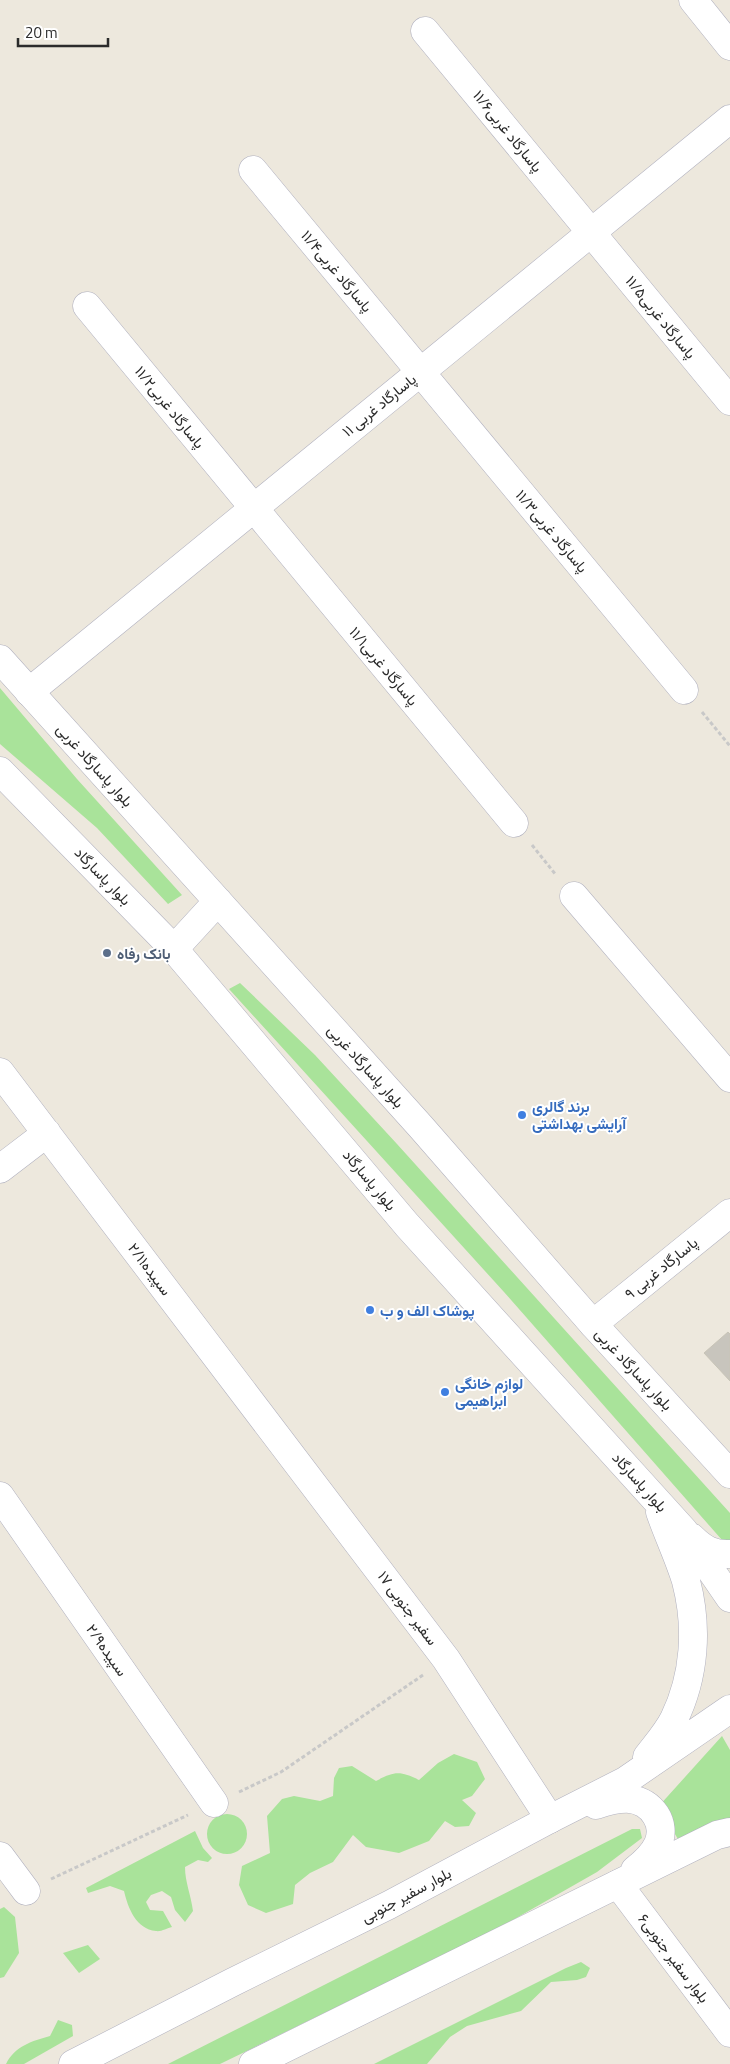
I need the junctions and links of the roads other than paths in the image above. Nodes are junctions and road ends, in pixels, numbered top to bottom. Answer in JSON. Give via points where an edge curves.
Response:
{"nodes":[{"id":1,"x":692,"y":0,"type":"edge"},
{"id":2,"x":425,"y":30,"type":"dead end"},
{"id":3,"x":730,"y":46,"type":"edge"},
{"id":4,"x":730,"y":118,"type":"edge"},
{"id":5,"x":253,"y":170,"type":"dead end"},
{"id":6,"x":591,"y":232,"type":"junction"},
{"id":7,"x":87,"y":306,"type":"dead end"},
{"id":8,"x":420,"y":372,"type":"junction"},
{"id":9,"x":730,"y":401,"type":"edge"},
{"id":10,"x":254,"y":508,"type":"junction"},
{"id":11,"x":0,"y":659,"type":"edge"},
{"id":12,"x":684,"y":690,"type":"road end"},
{"id":13,"x":29,"y":692,"type":"junction"},
{"id":14,"x":0,"y":771,"type":"edge"},
{"id":15,"x":514,"y":823,"type":"road end"},
{"id":16,"x":574,"y":896,"type":"road end"},
{"id":17,"x":218,"y":901,"type":"junction"},
{"id":18,"x":174,"y":949,"type":"junction"},
{"id":19,"x":0,"y":1072,"type":"edge"},
{"id":20,"x":730,"y":1078,"type":"edge"},
{"id":21,"x":47,"y":1133,"type":"junction"},
{"id":22,"x":0,"y":1169,"type":"edge"},
{"id":23,"x":730,"y":1213,"type":"edge"},
{"id":24,"x":593,"y":1324,"type":"junction"},
{"id":25,"x":254,"y":1405,"type":"joint"},
{"id":26,"x":730,"y":1474,"type":"edge"},
{"id":27,"x":0,"y":1496,"type":"edge"},
{"id":28,"x":654,"y":1497,"type":"junction"},
{"id":29,"x":684,"y":1531,"type":"junction"},
{"id":30,"x":730,"y":1554,"type":"edge"},
{"id":31,"x":730,"y":1598,"type":"edge"},
{"id":32,"x":730,"y":1709,"type":"edge"},
{"id":33,"x":636,"y":1772,"type":"junction"},
{"id":34,"x":214,"y":1803,"type":"dead end"},
{"id":35,"x":550,"y":1819,"type":"junction"},
{"id":36,"x":730,"y":1832,"type":"edge"},
{"id":37,"x":0,"y":1856,"type":"edge"},
{"id":38,"x":618,"y":1884,"type":"junction"},
{"id":39,"x":26,"y":1891,"type":"dead end"},
{"id":40,"x":730,"y":2033,"type":"edge"},
{"id":41,"x":73,"y":2064,"type":"edge"},
{"id":42,"x":253,"y":2064,"type":"edge"}],
"edges":[{"from":1,"to":3,"type":"street"},
{"from":2,"to":6,"type":"street","name":"پاسارگاد غربی۱۱/۶"},
{"from":4,"to":6,"type":"street","name":"پاسارگاد غربی ۱۱"},
{"from":5,"to":8,"type":"street","name":"پاسارگاد غربی۱۱/۴"},
{"from":6,"to":8,"type":"street","name":"پاسارگاد غربی ۱۱"},
{"from":6,"to":9,"type":"street","name":"پاسارگاد غربی۱۱/۵"},
{"from":7,"to":10,"type":"street","name":"پاسارگاد غربی۱۱/۲"},
{"from":8,"to":10,"type":"street","name":"پاسارگاد غربی ۱۱"},
{"from":8,"to":12,"type":"street","name":"پاسارگاد غربی۱۱/۳"},
{"from":10,"to":13,"type":"street","name":"پاسارگاد غربی ۱۱"},
{"from":10,"to":15,"type":"street","name":"پاسارگاد غربی۱۱/۱"},
{"from":11,"to":13,"type":"street","name":"بلوار پاسارگاد غربی"},
{"from":13,"to":17,"type":"street","name":"بلوار پاسارگاد غربی"},
{"from":14,"to":18,"type":"street","name":"بلوار پاسارگاد"},
{"from":16,"to":20,"type":"street"},
{"from":17,"to":18,"type":"street"},
{"from":17,"to":24,"type":"street","name":"بلوار پاسارگاد غربی"},
{"from":18,"to":28,"type":"street","name":"بلوار پاسارگاد","via":[[407,1225]]},
{"from":19,"to":21,"type":"street","name":"سپیده۲/۱۱"},
{"from":21,"to":22,"type":"street"},
{"from":21,"to":25,"type":"street","name":"سپیده۲/۱۱"},
{"from":23,"to":24,"type":"street","name":"پاسارگاد غربی ۹"},
{"from":24,"to":26,"type":"street","name":"بلوار پاسارگاد غربی"},
{"from":25,"to":35,"type":"street","name":"سفیر جنوبی ۱۷","via":[[446,1659]]},
{"from":27,"to":34,"type":"street","name":"سپیده۲/۹"},
{"from":28,"to":29,"type":"street","name":"بلوار پاسارگاد"},
{"from":28,"to":33,"type":"street","via":[[685,1580],[693,1615],[693,1649],[688,1683],[673,1720]]},
{"from":29,"to":30,"type":"street","via":[[703,1549]]},
{"from":29,"to":31,"type":"street","name":"بلوار پاسارگاد"},
{"from":32,"to":33,"type":"street","name":"بلوار سفیر جنوبی"},
{"from":33,"to":35,"type":"street","name":"بلوار سفیر جنوبی","via":[[625,1781]]},
{"from":35,"to":38,"type":"street","via":[[618,1799],[646,1804],[656,1814],[661,1829],[656,1847],[642,1865]]},
{"from":35,"to":41,"type":"street","name":"بلوار سفیر جنوبی","via":[[389,1905]]},
{"from":36,"to":38,"type":"street","via":[[717,1835]]},
{"from":37,"to":39,"type":"street"},
{"from":38,"to":40,"type":"street","name":"بلوار سفیر جنوبی۶"},
{"from":38,"to":42,"type":"street"}]}
